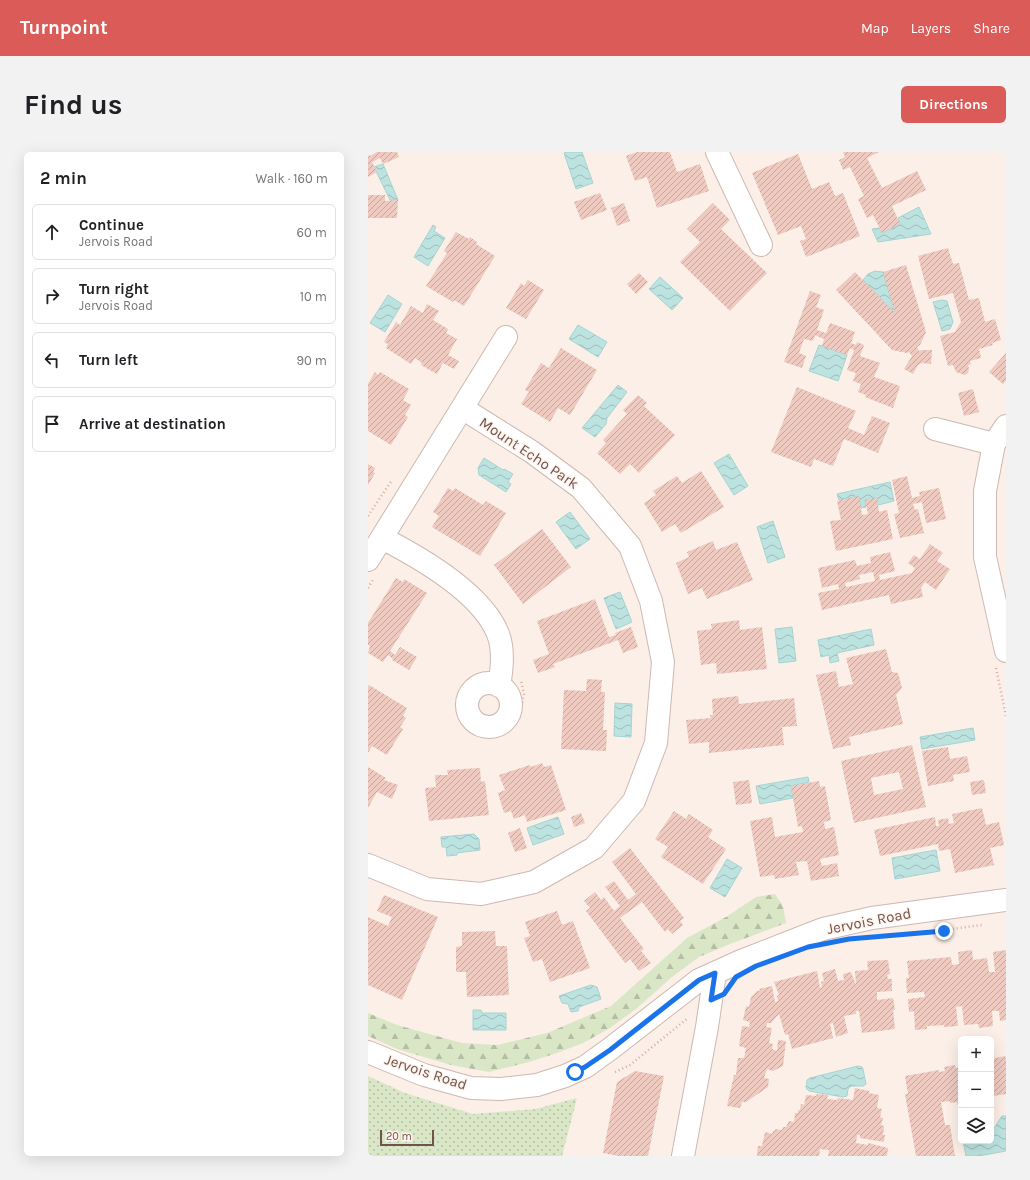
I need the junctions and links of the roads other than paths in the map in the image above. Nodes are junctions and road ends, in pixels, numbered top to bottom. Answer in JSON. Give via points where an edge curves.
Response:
{"nodes":[{"id":1,"x":717,"y":152,"type":"edge"},
{"id":2,"x":761,"y":245,"type":"dead end"},
{"id":3,"x":506,"y":337,"type":"dead end"},
{"id":4,"x":462,"y":408,"type":"junction"},
{"id":5,"x":1006,"y":426,"type":"edge"},
{"id":6,"x":935,"y":429,"type":"dead end"},
{"id":7,"x":994,"y":444,"type":"junction"},
{"id":8,"x":382,"y":538,"type":"junction"},
{"id":9,"x":368,"y":560,"type":"edge"},
{"id":10,"x":1006,"y":651,"type":"edge"},
{"id":11,"x":491,"y":680,"type":"road end"},
{"id":12,"x":368,"y":865,"type":"edge"},
{"id":13,"x":1006,"y":900,"type":"edge"},
{"id":14,"x":715,"y":973,"type":"junction"},
{"id":15,"x":368,"y":1052,"type":"edge"},
{"id":16,"x":683,"y":1156,"type":"edge"}],
"edges":[{"from":1,"to":2,"type":"street"},
{"from":3,"to":4,"type":"street","name":"Mount Echo Park"},
{"from":4,"to":8,"type":"street","name":"Mount Echo Park"},
{"from":4,"to":12,"type":"street","name":"Mount Echo Park","via":[[532,452],[581,488],[630,546],[651,601],[663,662],[656,743],[634,801],[594,848],[534,882],[481,894],[426,889]]},
{"from":5,"to":7,"type":"street"},
{"from":6,"to":7,"type":"street"},
{"from":7,"to":10,"type":"street","via":[[985,491],[985,557]]},
{"from":8,"to":9,"type":"street","name":"Mount Echo Park"},
{"from":8,"to":11,"type":"street","via":[[410,552],[446,576],[491,619],[501,648]]},
{"from":13,"to":14,"type":"street","name":"Jervois Road","via":[[872,918],[823,929],[741,960]]},
{"from":14,"to":15,"type":"street","name":"Jervois Road","via":[[699,980],[585,1067],[537,1085],[501,1089],[471,1088],[424,1075]]},
{"from":14,"to":16,"type":"street"}]}
